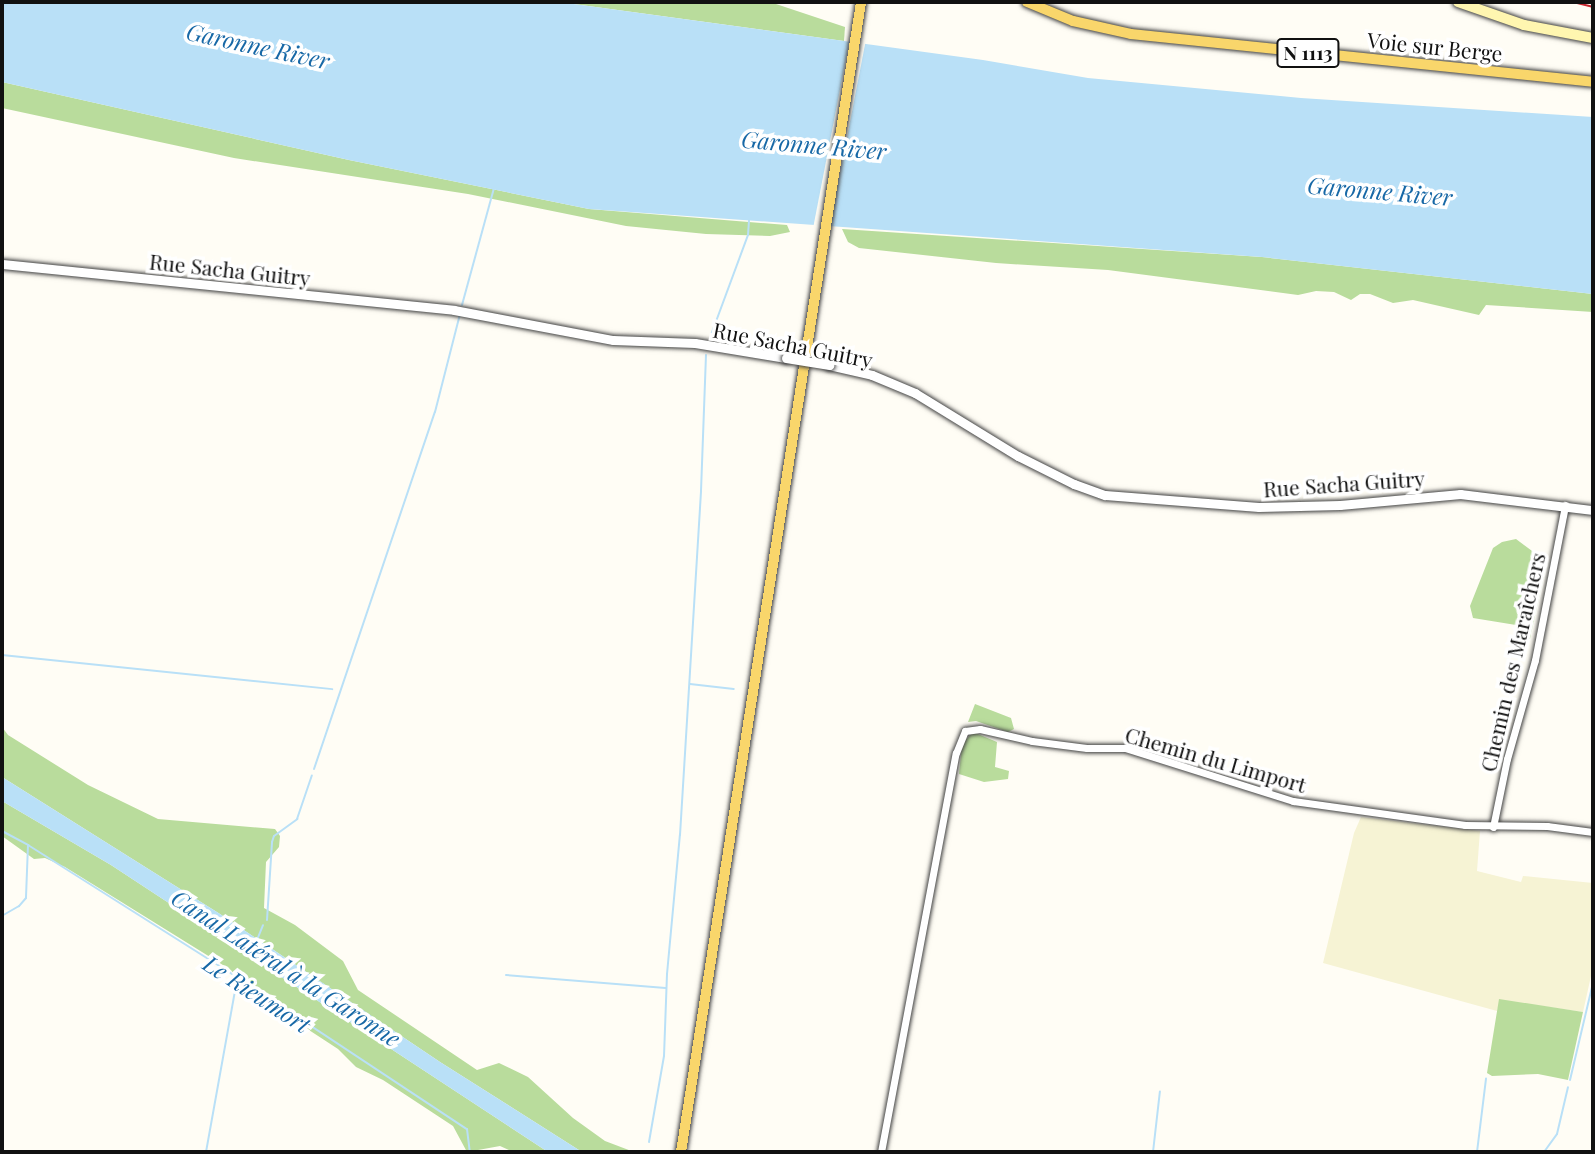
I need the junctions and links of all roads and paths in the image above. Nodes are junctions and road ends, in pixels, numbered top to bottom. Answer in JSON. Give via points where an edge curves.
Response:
{"nodes":[{"id":1,"x":861,"y":2,"type":"edge"},
{"id":2,"x":1027,"y":2,"type":"edge"},
{"id":3,"x":1458,"y":2,"type":"edge"},
{"id":4,"x":1593,"y":38,"type":"edge"},
{"id":5,"x":1593,"y":82,"type":"edge"},
{"id":6,"x":2,"y":264,"type":"edge"},
{"id":7,"x":1564,"y":505,"type":"junction"},
{"id":8,"x":1593,"y":510,"type":"edge"},
{"id":9,"x":1493,"y":827,"type":"junction"},
{"id":10,"x":1593,"y":832,"type":"edge"},
{"id":11,"x":681,"y":1152,"type":"edge"},
{"id":12,"x":881,"y":1152,"type":"edge"}],
"edges":[{"from":1,"to":11,"type":"main road"},
{"from":2,"to":5,"type":"main road","name":"Voie sur Berge","number":"N 1113","via":[[1073,21],[1124,33]]},
{"from":3,"to":4,"type":"main road","via":[[1524,25]]},
{"from":6,"to":7,"type":"street","name":"Rue Sacha Guitry","bridge":true,"via":[[454,310],[612,340],[706,345],[829,365],[872,375],[915,393],[1018,456],[1105,495],[1259,507],[1340,505],[1449,494]]},
{"from":7,"to":8,"type":"street","name":"Rue Sacha Guitry"},
{"from":7,"to":9,"type":"street","name":"Chemin des Maraîchers","via":[[1535,660]]},
{"from":9,"to":10,"type":"street","name":"Chemin du Limport","via":[[1547,826]]},
{"from":9,"to":12,"type":"street","name":"Chemin du Limport","via":[[1293,801],[1125,748],[1087,748],[980,729],[965,731],[956,753]]}]}
